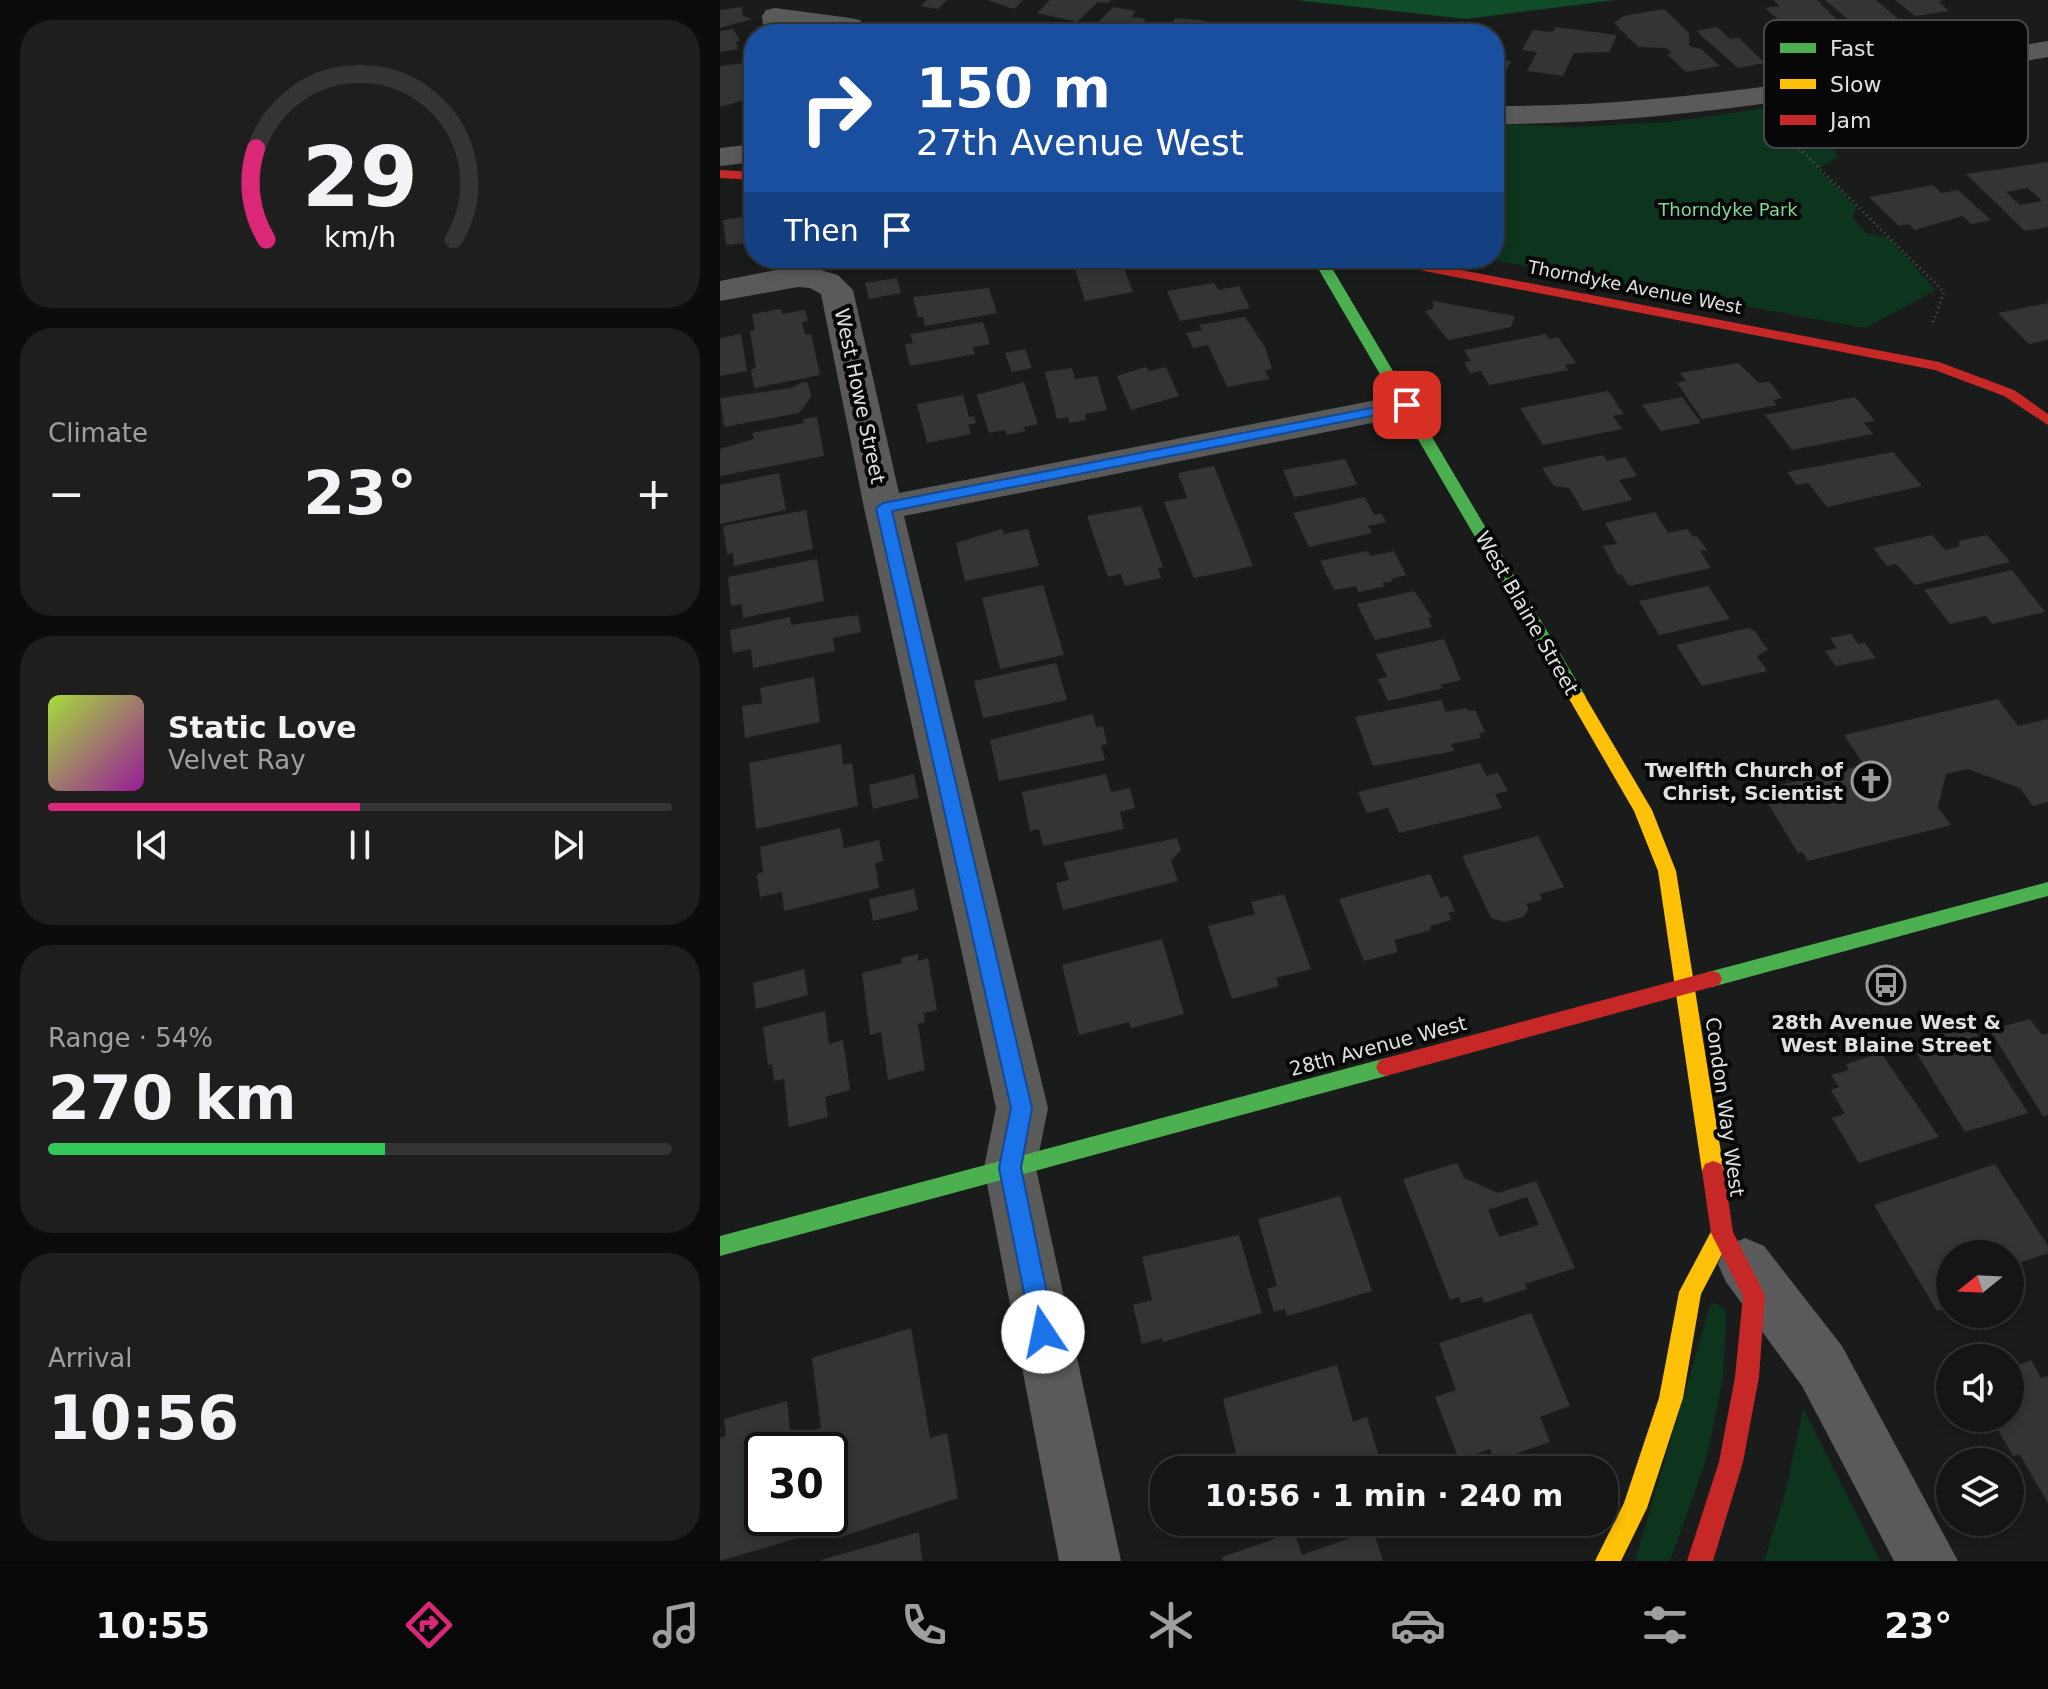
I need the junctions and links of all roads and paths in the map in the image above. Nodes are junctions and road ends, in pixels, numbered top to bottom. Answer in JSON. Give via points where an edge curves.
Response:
{"nodes":[{"id":1,"x":2048,"y":49,"type":"edge"},
{"id":2,"x":2028,"y":52,"type":"edge"},
{"id":3,"x":1764,"y":96,"type":"edge"},
{"id":4,"x":1749,"y":98,"type":"junction"},
{"id":5,"x":1764,"y":113,"type":"edge"},
{"id":6,"x":1504,"y":115,"type":"edge"},
{"id":7,"x":1799,"y":148,"type":"edge"},
{"id":8,"x":744,"y":154,"type":"edge"},
{"id":9,"x":720,"y":157,"type":"edge"},
{"id":10,"x":720,"y":174,"type":"edge"},
{"id":11,"x":744,"y":175,"type":"edge"},
{"id":12,"x":1325,"y":268,"type":"edge"},
{"id":13,"x":1430,"y":268,"type":"edge"},
{"id":14,"x":720,"y":291,"type":"edge"},
{"id":15,"x":1932,"y":325,"type":"dead end"},
{"id":16,"x":1884,"y":355,"type":"junction"},
{"id":17,"x":1407,"y":405,"type":"junction"},
{"id":18,"x":2048,"y":422,"type":"edge"},
{"id":19,"x":883,"y":508,"type":"junction"},
{"id":20,"x":2048,"y":889,"type":"edge"},
{"id":21,"x":1686,"y":987,"type":"junction"},
{"id":22,"x":1010,"y":1168,"type":"junction"},
{"id":23,"x":1722,"y":1233,"type":"junction"},
{"id":24,"x":720,"y":1246,"type":"edge"},
{"id":25,"x":1090,"y":1561,"type":"edge"},
{"id":26,"x":1608,"y":1561,"type":"edge"},
{"id":27,"x":1700,"y":1561,"type":"edge"},
{"id":28,"x":1927,"y":1561,"type":"edge"}],
"edges":[{"from":1,"to":2,"type":"street"},
{"from":3,"to":4,"type":"street"},
{"from":4,"to":5,"type":"path"},
{"from":4,"to":6,"type":"street","via":[[1630,115]]},
{"from":7,"to":15,"type":"path","via":[[1944,292]]},
{"from":8,"to":9,"type":"street"},
{"from":10,"to":11,"type":"street"},
{"from":12,"to":17,"type":"street","name":"West Blaine Street"},
{"from":13,"to":16,"type":"street","name":"Thorndyke Avenue West"},
{"from":14,"to":19,"type":"street","name":"West Howe Street","via":[[813,278],[837,290]]},
{"from":16,"to":18,"type":"street","name":"Thorndyke Avenue West","via":[[1984,404]]},
{"from":16,"to":18,"type":"street","name":"Thorndyke Avenue West","via":[[1984,380]]},
{"from":17,"to":19,"type":"street"},
{"from":17,"to":21,"type":"street","name":"West Blaine Street","via":[[1643,810],[1667,871]]},
{"from":19,"to":22,"type":"street","name":"West Howe Street","via":[[1022,1108]]},
{"from":20,"to":21,"type":"street","name":"28th Avenue West"},
{"from":21,"to":22,"type":"street","name":"28th Avenue West"},
{"from":21,"to":23,"type":"street","name":"Condon Way West"},
{"from":22,"to":24,"type":"street","name":"28th Avenue West"},
{"from":22,"to":25,"type":"street","name":"West Howe Street"},
{"from":23,"to":26,"type":"street","via":[[1690,1292],[1671,1398],[1635,1508]]},
{"from":23,"to":27,"type":"street","name":"Condon Way West","via":[[1754,1295],[1747,1377],[1731,1462]]},
{"from":23,"to":28,"type":"street","via":[[1822,1366]]}]}
